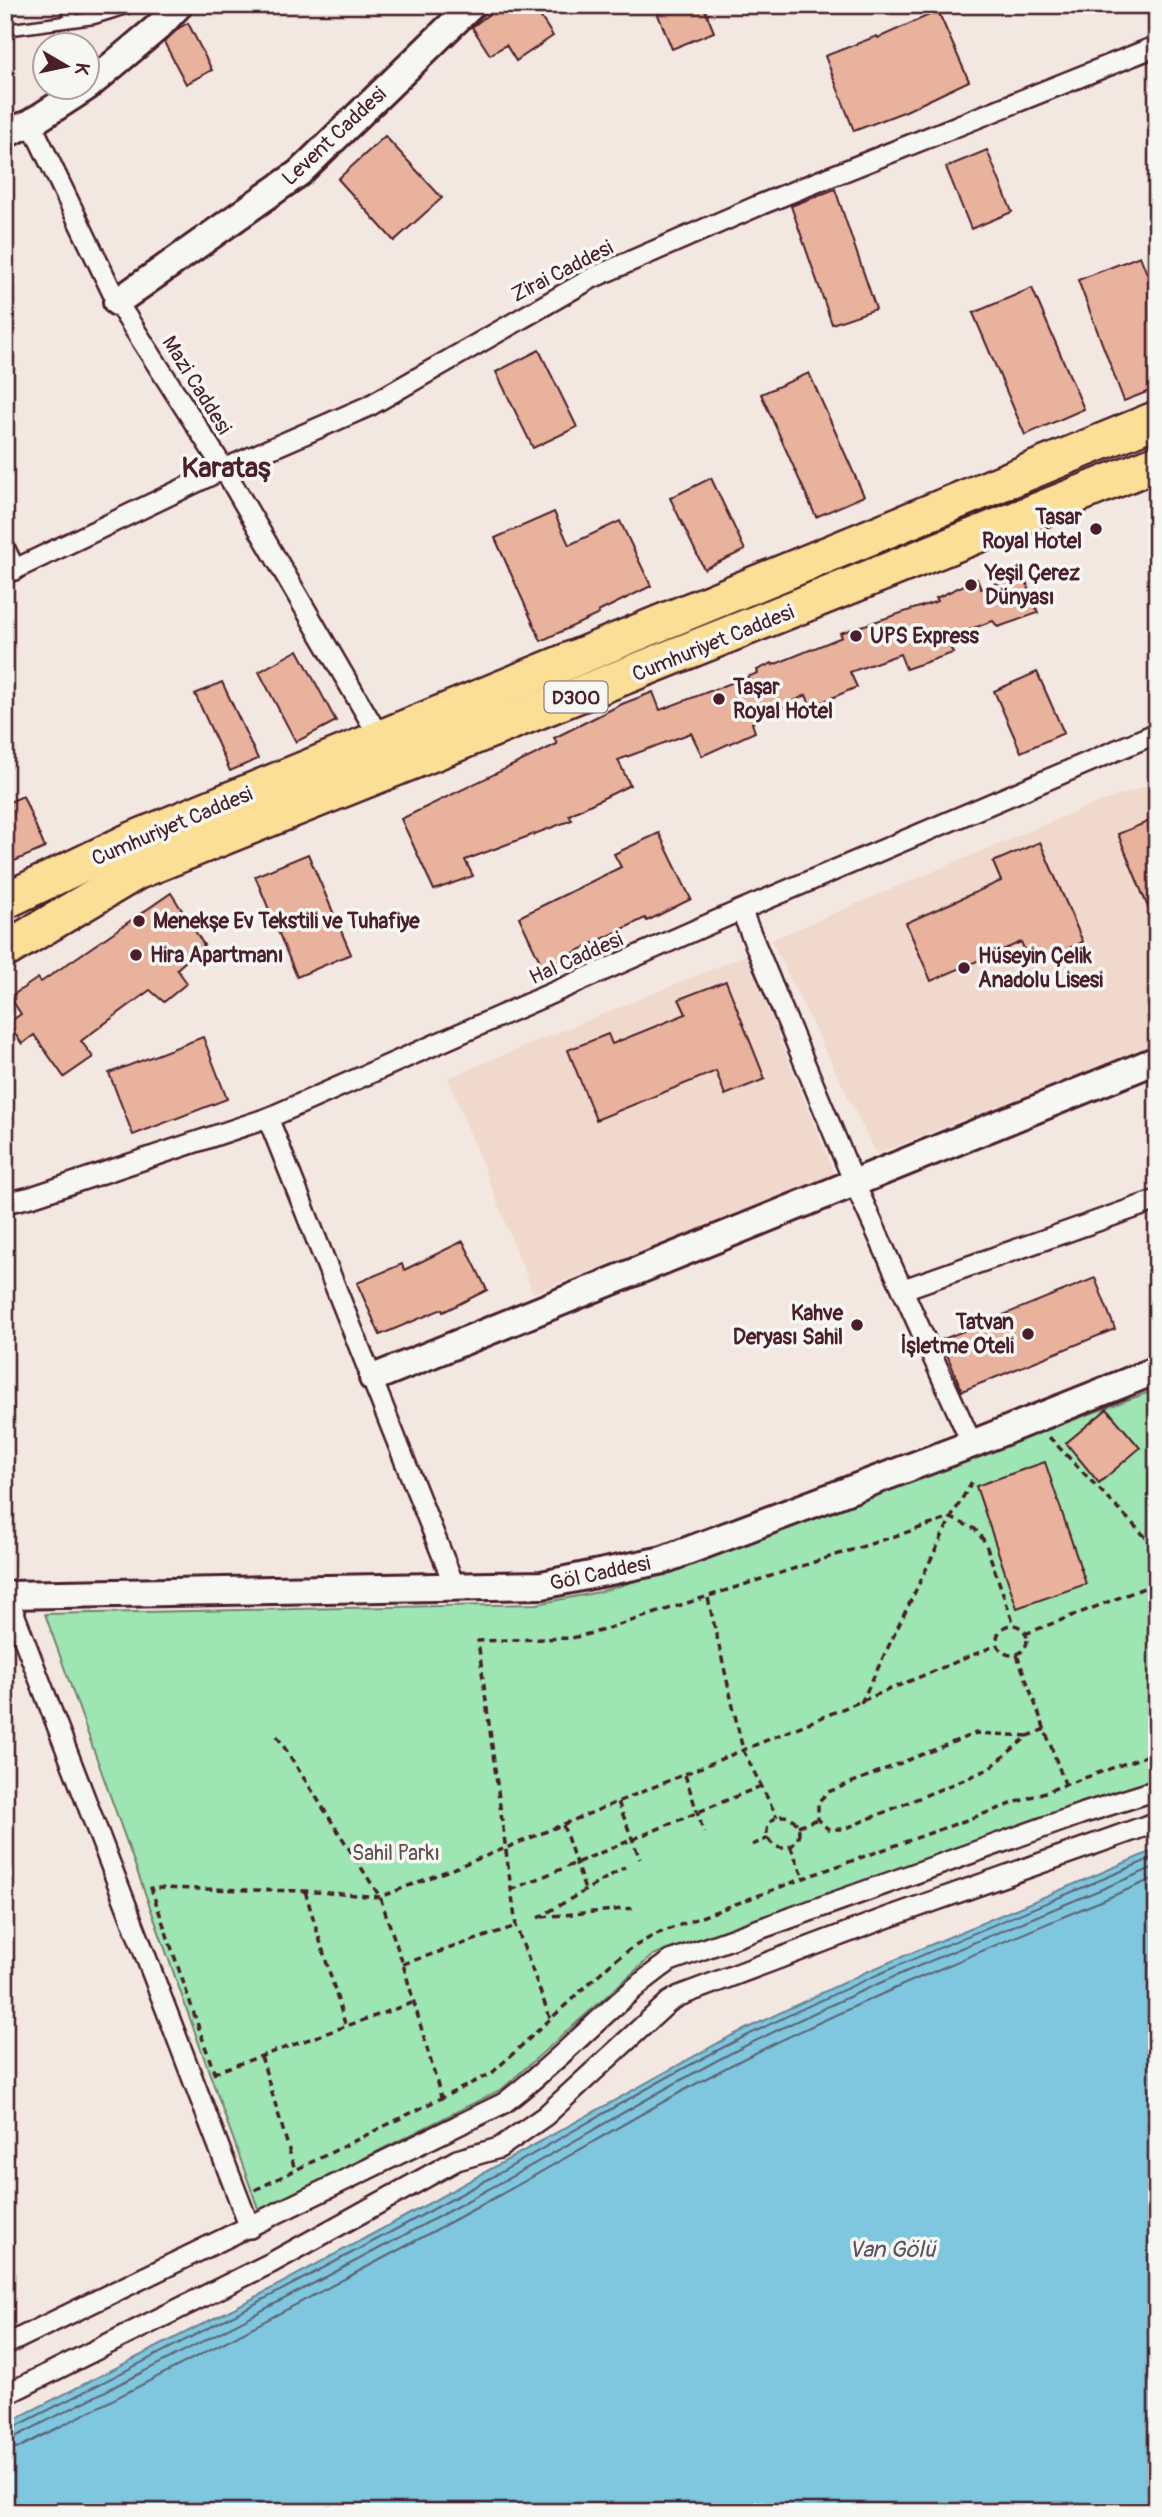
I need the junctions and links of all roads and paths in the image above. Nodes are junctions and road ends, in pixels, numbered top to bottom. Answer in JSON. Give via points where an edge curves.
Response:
{"nodes":[{"id":1,"x":64,"y":5,"type":"edge"},
{"id":2,"x":136,"y":5,"type":"edge"},
{"id":3,"x":178,"y":5,"type":"edge"},
{"id":4,"x":472,"y":5,"type":"edge"},
{"id":5,"x":73,"y":19,"type":"junction"},
{"id":6,"x":5,"y":30,"type":"edge"},
{"id":7,"x":1157,"y":46,"type":"edge"},
{"id":8,"x":102,"y":74,"type":"edge"},
{"id":9,"x":64,"y":102,"type":"edge"},
{"id":10,"x":32,"y":123,"type":"junction"},
{"id":11,"x":5,"y":134,"type":"edge"},
{"id":12,"x":117,"y":302,"type":"junction"},
{"id":13,"x":1157,"y":419,"type":"edge"},
{"id":14,"x":1157,"y":463,"type":"edge"},
{"id":15,"x":224,"y":469,"type":"junction"},
{"id":16,"x":5,"y":549,"type":"edge"},
{"id":17,"x":10,"y":572,"type":"edge"},
{"id":18,"x":1157,"y":733,"type":"edge"},
{"id":19,"x":380,"y":738,"type":"junction"},
{"id":20,"x":5,"y":901,"type":"edge"},
{"id":21,"x":741,"y":910,"type":"junction"},
{"id":22,"x":5,"y":950,"type":"edge"},
{"id":23,"x":1157,"y":1060,"type":"edge"},
{"id":24,"x":268,"y":1118,"type":"junction"},
{"id":25,"x":854,"y":1182,"type":"junction"},
{"id":26,"x":1157,"y":1200,"type":"edge"},
{"id":27,"x":5,"y":1203,"type":"edge"},
{"id":28,"x":904,"y":1289,"type":"junction"},
{"id":29,"x":1157,"y":1370,"type":"edge"},
{"id":30,"x":373,"y":1378,"type":"junction"},
{"id":31,"x":1033,"y":1420,"type":"junction"},
{"id":32,"x":972,"y":1444,"type":"junction"},
{"id":33,"x":974,"y":1478,"type":"dead end"},
{"id":34,"x":951,"y":1518,"type":"junction"},
{"id":35,"x":1157,"y":1549,"type":"edge"},
{"id":36,"x":1157,"y":1583,"type":"edge"},
{"id":37,"x":455,"y":1587,"type":"junction"},
{"id":38,"x":6,"y":1592,"type":"edge"},
{"id":39,"x":708,"y":1598,"type":"junction"},
{"id":40,"x":1014,"y":1625,"type":"junction"},
{"id":41,"x":1026,"y":1634,"type":"junction"},
{"id":42,"x":997,"y":1645,"type":"junction"},
{"id":43,"x":1017,"y":1655,"type":"junction"},
{"id":44,"x":860,"y":1703,"type":"junction"},
{"id":45,"x":1045,"y":1729,"type":"junction"},
{"id":46,"x":277,"y":1736,"type":"dead end"},
{"id":47,"x":1028,"y":1736,"type":"junction"},
{"id":48,"x":743,"y":1750,"type":"junction"},
{"id":49,"x":685,"y":1774,"type":"junction"},
{"id":50,"x":1065,"y":1784,"type":"dead end"},
{"id":51,"x":761,"y":1786,"type":"junction"},
{"id":52,"x":1157,"y":1790,"type":"edge"},
{"id":53,"x":618,"y":1802,"type":"junction"},
{"id":54,"x":697,"y":1812,"type":"junction"},
{"id":55,"x":776,"y":1817,"type":"junction"},
{"id":56,"x":818,"y":1819,"type":"junction"},
{"id":57,"x":1157,"y":1822,"type":"edge"},
{"id":58,"x":563,"y":1825,"type":"junction"},
{"id":59,"x":798,"y":1826,"type":"junction"},
{"id":60,"x":704,"y":1833,"type":"dead end"},
{"id":61,"x":769,"y":1838,"type":"junction"},
{"id":62,"x":632,"y":1839,"type":"junction"},
{"id":63,"x":752,"y":1845,"type":"dead end"},
{"id":64,"x":790,"y":1846,"type":"junction"},
{"id":65,"x":506,"y":1848,"type":"junction"},
{"id":66,"x":639,"y":1859,"type":"dead end"},
{"id":67,"x":576,"y":1863,"type":"junction"},
{"id":68,"x":625,"y":1867,"type":"dead end"},
{"id":69,"x":804,"y":1878,"type":"dead end"},
{"id":70,"x":512,"y":1890,"type":"junction"},
{"id":71,"x":586,"y":1890,"type":"junction"},
{"id":72,"x":305,"y":1891,"type":"junction"},
{"id":73,"x":380,"y":1897,"type":"junction"},
{"id":74,"x":634,"y":1908,"type":"dead end"},
{"id":75,"x":516,"y":1926,"type":"junction"},
{"id":76,"x":403,"y":1964,"type":"junction"},
{"id":77,"x":412,"y":2003,"type":"junction"},
{"id":78,"x":550,"y":2018,"type":"dead end"},
{"id":79,"x":346,"y":2027,"type":"junction"},
{"id":80,"x":261,"y":2056,"type":"junction"},
{"id":81,"x":215,"y":2073,"type":"junction"},
{"id":82,"x":194,"y":2080,"type":"junction"},
{"id":83,"x":219,"y":2086,"type":"dead end"},
{"id":84,"x":295,"y":2170,"type":"junction"},
{"id":85,"x":238,"y":2198,"type":"junction"},
{"id":86,"x":250,"y":2228,"type":"junction"},
{"id":87,"x":5,"y":2345,"type":"edge"},
{"id":88,"x":5,"y":2396,"type":"edge"}],
"edges":[{"from":1,"to":5,"type":"lane"},
{"from":2,"to":5,"type":"lane","via":[[113,14]]},
{"from":3,"to":8,"type":"street","via":[[159,27]]},
{"from":4,"to":12,"type":"street","name":"Levent Caddesi","via":[[299,173]]},
{"from":5,"to":6,"type":"lane"},
{"from":7,"to":15,"type":"street","name":"Zirai Caddesi","via":[[762,204],[592,278],[369,406]]},
{"from":9,"to":10,"type":"street"},
{"from":10,"to":11,"type":"street"},
{"from":10,"to":12,"type":"street","name":"Mazi Caddesi"},
{"from":12,"to":15,"type":"street","name":"Mazi Caddesi"},
{"from":13,"to":19,"type":"highway","name":"Cumhuriyet Caddesi","number":"D300"},
{"from":14,"to":22,"type":"highway","name":"Cumhuriyet Caddesi","number":"D300","via":[[136,872]]},
{"from":15,"to":17,"type":"street","name":"Zirai Caddesi"},
{"from":15,"to":19,"type":"street","name":"Mazi Caddesi"},
{"from":16,"to":17,"type":"street"},
{"from":18,"to":21,"type":"street","name":"Hal Caddesi"},
{"from":19,"to":20,"type":"highway","name":"Cumhuriyet Caddesi","number":"D300","via":[[130,841]]},
{"from":21,"to":24,"type":"street","name":"Hal Caddesi"},
{"from":21,"to":25,"type":"street"},
{"from":23,"to":25,"type":"street"},
{"from":24,"to":27,"type":"street","name":"Hal Caddesi"},
{"from":24,"to":30,"type":"street"},
{"from":25,"to":28,"type":"street"},
{"from":25,"to":30,"type":"street"},
{"from":26,"to":28,"type":"street"},
{"from":28,"to":32,"type":"street"},
{"from":29,"to":31,"type":"street","name":"Göl Caddesi"},
{"from":30,"to":37,"type":"street"},
{"from":31,"to":32,"type":"street","name":"Göl Caddesi"},
{"from":31,"to":35,"type":"path"},
{"from":32,"to":37,"type":"street","name":"Göl Caddesi","via":[[663,1560],[542,1586]]},
{"from":33,"to":34,"type":"path"},
{"from":34,"to":39,"type":"path"},
{"from":34,"to":40,"type":"path","via":[[975,1529],[985,1542]]},
{"from":34,"to":44,"type":"path"},
{"from":36,"to":41,"type":"path"},
{"from":37,"to":38,"type":"street","name":"Göl Caddesi"},
{"from":38,"to":82,"type":"street"},
{"from":39,"to":48,"type":"path"},
{"from":39,"to":65,"type":"path","via":[[572,1638],[478,1641]]},
{"from":40,"to":41,"type":"path"},
{"from":40,"to":42,"type":"path","via":[[1000,1631]]},
{"from":41,"to":43,"type":"path","via":[[1024,1648]]},
{"from":42,"to":43,"type":"path","via":[[1007,1655]]},
{"from":42,"to":44,"type":"path"},
{"from":43,"to":45,"type":"path"},
{"from":44,"to":48,"type":"path"},
{"from":45,"to":47,"type":"path"},
{"from":45,"to":50,"type":"path"},
{"from":46,"to":73,"type":"path"},
{"from":47,"to":56,"type":"path","via":[[989,1769],[844,1829],[828,1829]]},
{"from":47,"to":56,"type":"path","via":[[976,1733],[828,1792],[818,1802]]},
{"from":48,"to":49,"type":"path"},
{"from":48,"to":51,"type":"path"},
{"from":49,"to":53,"type":"path"},
{"from":49,"to":54,"type":"path"},
{"from":51,"to":54,"type":"path"},
{"from":51,"to":55,"type":"path"},
{"from":52,"to":86,"type":"street","via":[[670,1961],[504,2103]]},
{"from":53,"to":58,"type":"path"},
{"from":53,"to":62,"type":"path"},
{"from":54,"to":60,"type":"path"},
{"from":54,"to":62,"type":"path"},
{"from":55,"to":59,"type":"path","via":[[787,1816]]},
{"from":55,"to":61,"type":"path","via":[[769,1824]]},
{"from":56,"to":59,"type":"path"},
{"from":57,"to":88,"type":"street","via":[[679,1996],[545,2116],[499,2148],[457,2160],[271,2263]]},
{"from":58,"to":65,"type":"path"},
{"from":58,"to":67,"type":"path"},
{"from":59,"to":64,"type":"path","via":[[798,1837]]},
{"from":61,"to":63,"type":"path"},
{"from":61,"to":64,"type":"path","via":[[777,1846]]},
{"from":62,"to":66,"type":"path"},
{"from":62,"to":67,"type":"path"},
{"from":64,"to":69,"type":"path"},
{"from":65,"to":70,"type":"path"},
{"from":65,"to":73,"type":"path"},
{"from":67,"to":70,"type":"path"},
{"from":67,"to":71,"type":"path"},
{"from":68,"to":71,"type":"path"},
{"from":70,"to":75,"type":"path"},
{"from":71,"to":74,"type":"path","via":[[538,1918]]},
{"from":72,"to":73,"type":"path"},
{"from":72,"to":79,"type":"path"},
{"from":72,"to":81,"type":"path","via":[[151,1888]]},
{"from":73,"to":76,"type":"path"},
{"from":75,"to":76,"type":"path"},
{"from":75,"to":78,"type":"path"},
{"from":76,"to":77,"type":"path"},
{"from":77,"to":79,"type":"path"},
{"from":77,"to":84,"type":"path","via":[[441,2097]]},
{"from":79,"to":80,"type":"path"},
{"from":80,"to":81,"type":"path"},
{"from":80,"to":84,"type":"path"},
{"from":81,"to":82,"type":"path"},
{"from":81,"to":83,"type":"path"},
{"from":82,"to":85,"type":"street"},
{"from":84,"to":85,"type":"path"},
{"from":85,"to":86,"type":"street"},
{"from":86,"to":87,"type":"street"}]}
